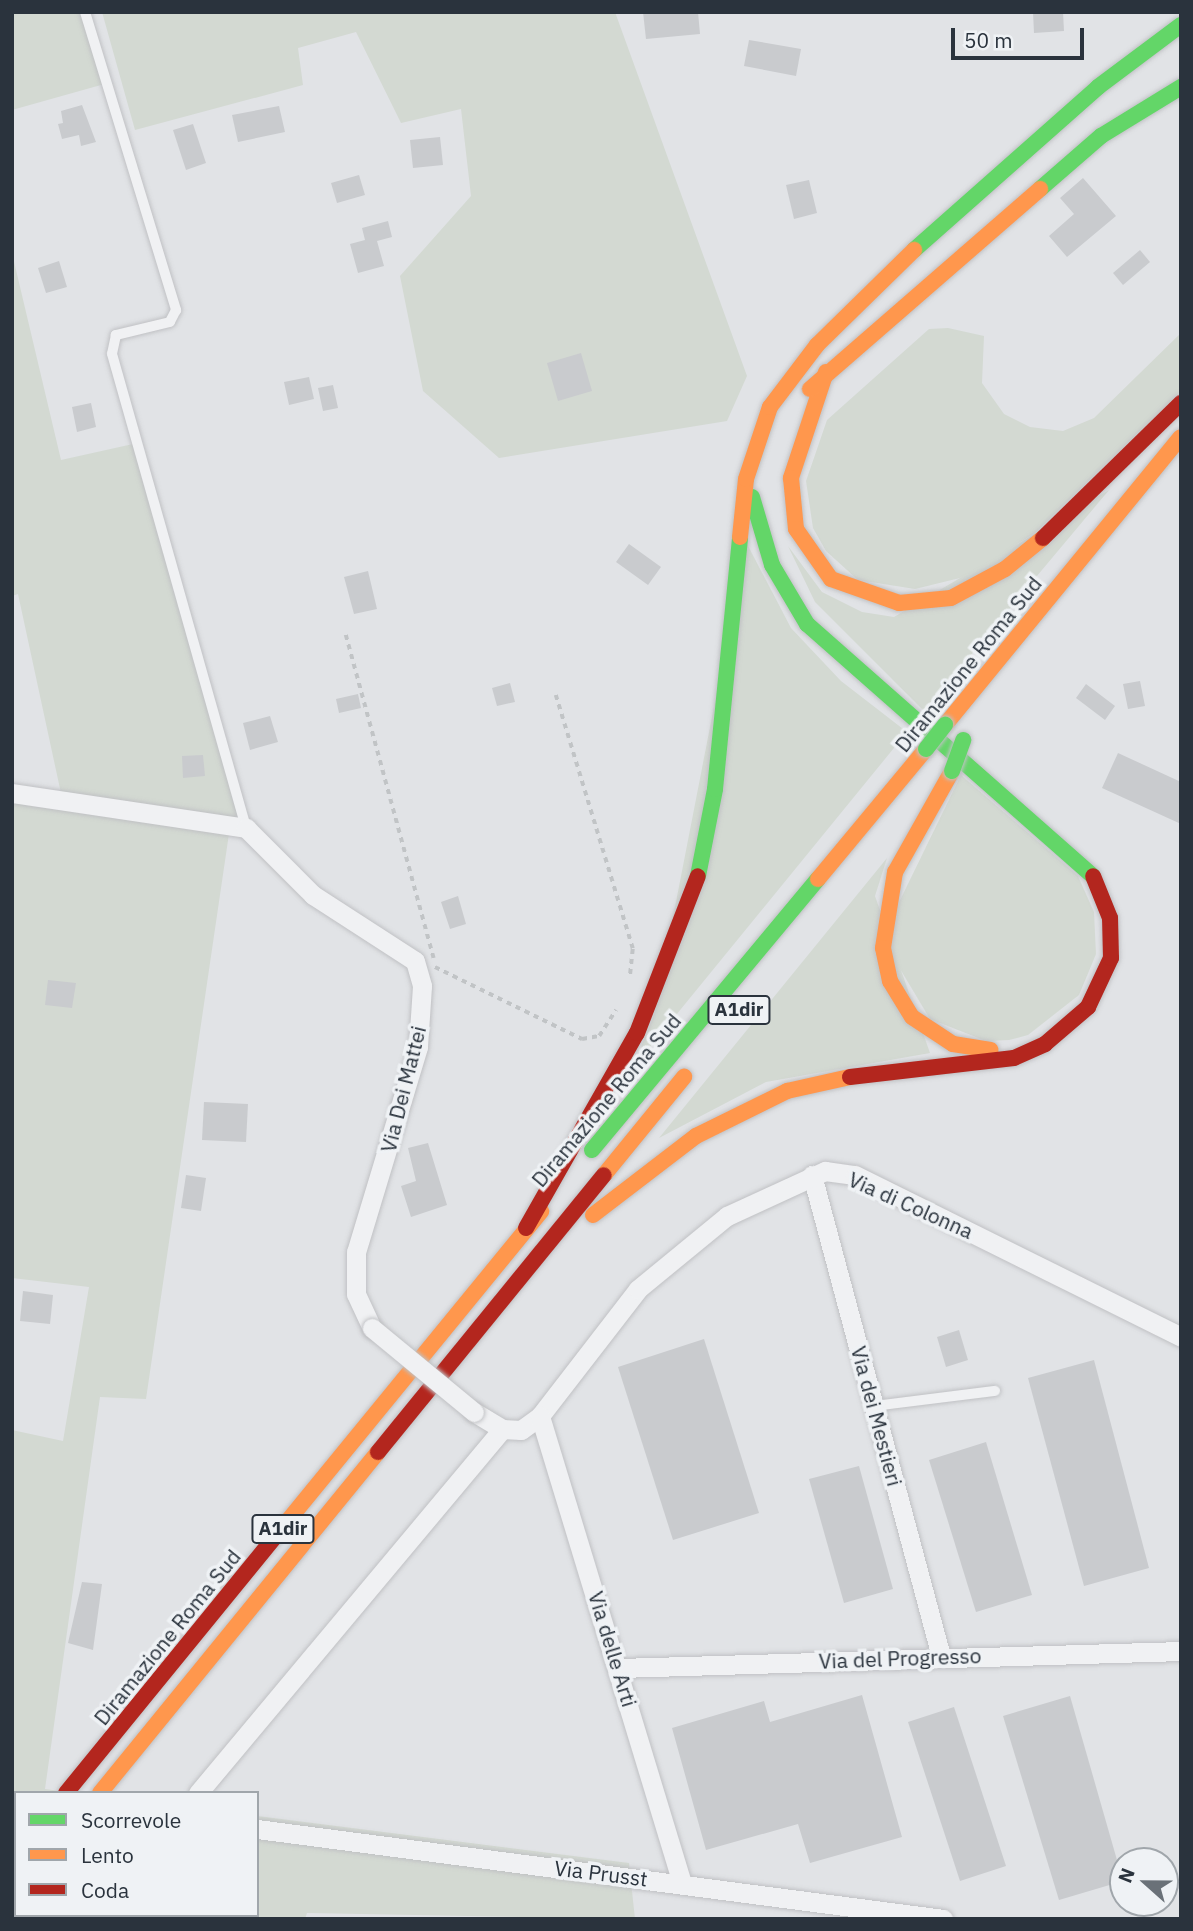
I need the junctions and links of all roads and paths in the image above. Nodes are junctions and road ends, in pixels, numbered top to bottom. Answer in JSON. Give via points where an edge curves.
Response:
{"nodes":[{"id":1,"x":85,"y":12,"type":"edge"},
{"id":2,"x":1181,"y":25,"type":"edge"},
{"id":3,"x":1181,"y":87,"type":"edge"},
{"id":4,"x":826,"y":372,"type":"junction"},
{"id":5,"x":1181,"y":402,"type":"edge"},
{"id":6,"x":1181,"y":437,"type":"edge"},
{"id":7,"x":746,"y":479,"type":"junction"},
{"id":8,"x":761,"y":521,"type":"junction"},
{"id":9,"x":346,"y":635,"type":"dead end"},
{"id":10,"x":556,"y":695,"type":"dead end"},
{"id":11,"x":967,"y":735,"type":"dead end"},
{"id":12,"x":948,"y":767,"type":"junction"},
{"id":13,"x":12,"y":793,"type":"edge"},
{"id":14,"x":917,"y":795,"type":"dead end"},
{"id":15,"x":246,"y":828,"type":"junction"},
{"id":16,"x":427,"y":969,"type":"junction"},
{"id":17,"x":628,"y":986,"type":"dead end"},
{"id":18,"x":622,"y":997,"type":"dead end"},
{"id":19,"x":1033,"y":1049,"type":"junction"},
{"id":20,"x":696,"y":1062,"type":"dead end"},
{"id":21,"x":812,"y":1175,"type":"junction"},
{"id":22,"x":526,"y":1228,"type":"junction"},
{"id":23,"x":538,"y":1259,"type":"junction"},
{"id":24,"x":1181,"y":1337,"type":"edge"},
{"id":25,"x":995,"y":1391,"type":"dead end"},
{"id":26,"x":874,"y":1406,"type":"junction"},
{"id":27,"x":540,"y":1416,"type":"junction"},
{"id":28,"x":502,"y":1429,"type":"junction"},
{"id":29,"x":1181,"y":1651,"type":"edge"},
{"id":30,"x":941,"y":1656,"type":"junction"},
{"id":31,"x":619,"y":1668,"type":"junction"},
{"id":32,"x":68,"y":1791,"type":"edge"},
{"id":33,"x":102,"y":1791,"type":"edge"},
{"id":34,"x":200,"y":1791,"type":"edge"},
{"id":35,"x":259,"y":1829,"type":"edge"},
{"id":36,"x":682,"y":1882,"type":"junction"},
{"id":37,"x":943,"y":1919,"type":"edge"}],
"edges":[{"from":1,"to":15,"type":"lane","via":[[176,310],[170,322],[116,335],[112,354]]},
{"from":2,"to":7,"type":"highway","via":[[975,193],[817,345],[770,407]]},
{"from":3,"to":4,"type":"highway","via":[[1101,136]]},
{"from":4,"to":5,"type":"highway","via":[[791,478],[796,529],[831,579],[899,603],[951,598],[1006,569],[1055,529]]},
{"from":4,"to":8,"type":"highway","via":[[786,425],[767,477]]},
{"from":6,"to":22,"type":"highway","name":"Diramazione Roma Sud","number":"A1dir","bridge":true},
{"from":7,"to":8,"type":"highway"},
{"from":7,"to":22,"type":"highway","via":[[715,789],[696,883],[637,1032]]},
{"from":8,"to":19,"type":"highway","via":[[778,578],[815,632],[1067,846],[1099,887],[1112,935],[1105,980],[1081,1017]]},
{"from":9,"to":16,"type":"path"},
{"from":10,"to":17,"type":"path","via":[[633,949]]},
{"from":11,"to":12,"type":"highway","bridge":true},
{"from":12,"to":14,"type":"highway","name":"Diramazione Roma Sud"},
{"from":12,"to":19,"type":"highway","via":[[903,853],[889,891],[883,936],[890,981],[912,1017],[943,1040],[976,1049]]},
{"from":13,"to":15,"type":"street"},
{"from":15,"to":16,"type":"street","via":[[313,895]]},
{"from":16,"to":18,"type":"path","via":[[590,1041]]},
{"from":16,"to":28,"type":"street","name":"Via Dei Mattei","bridge":true,"via":[[418,1047],[356,1252],[356,1294],[372,1328],[474,1412]]},
{"from":19,"to":23,"type":"highway","via":[[1002,1060],[824,1082],[757,1103],[654,1165]]},
{"from":20,"to":23,"type":"highway","number":"A1dir"},
{"from":21,"to":24,"type":"street","name":"Via di Colonna","via":[[855,1175]]},
{"from":21,"to":26,"type":"street","name":"Via dei Mestieri"},
{"from":21,"to":27,"type":"street","name":"Via di Colonna","via":[[727,1216],[638,1289]]},
{"from":22,"to":32,"type":"highway","name":"Diramazione Roma Sud","number":"A1dir"},
{"from":23,"to":33,"type":"highway","number":"A1dir"},
{"from":25,"to":26,"type":"lane"},
{"from":26,"to":30,"type":"street","name":"Via dei Mestieri"},
{"from":27,"to":28,"type":"street","name":"Via di Colonna","via":[[521,1430]]},
{"from":27,"to":31,"type":"street","name":"Via delle Arti"},
{"from":28,"to":34,"type":"street"},
{"from":29,"to":30,"type":"street","name":"Via del Progresso"},
{"from":30,"to":31,"type":"street","name":"Via del Progresso"},
{"from":31,"to":36,"type":"street","name":"Via delle Arti"},
{"from":35,"to":36,"type":"street","name":"Via Prusst"},
{"from":36,"to":37,"type":"street","name":"Via Prusst"}]}
